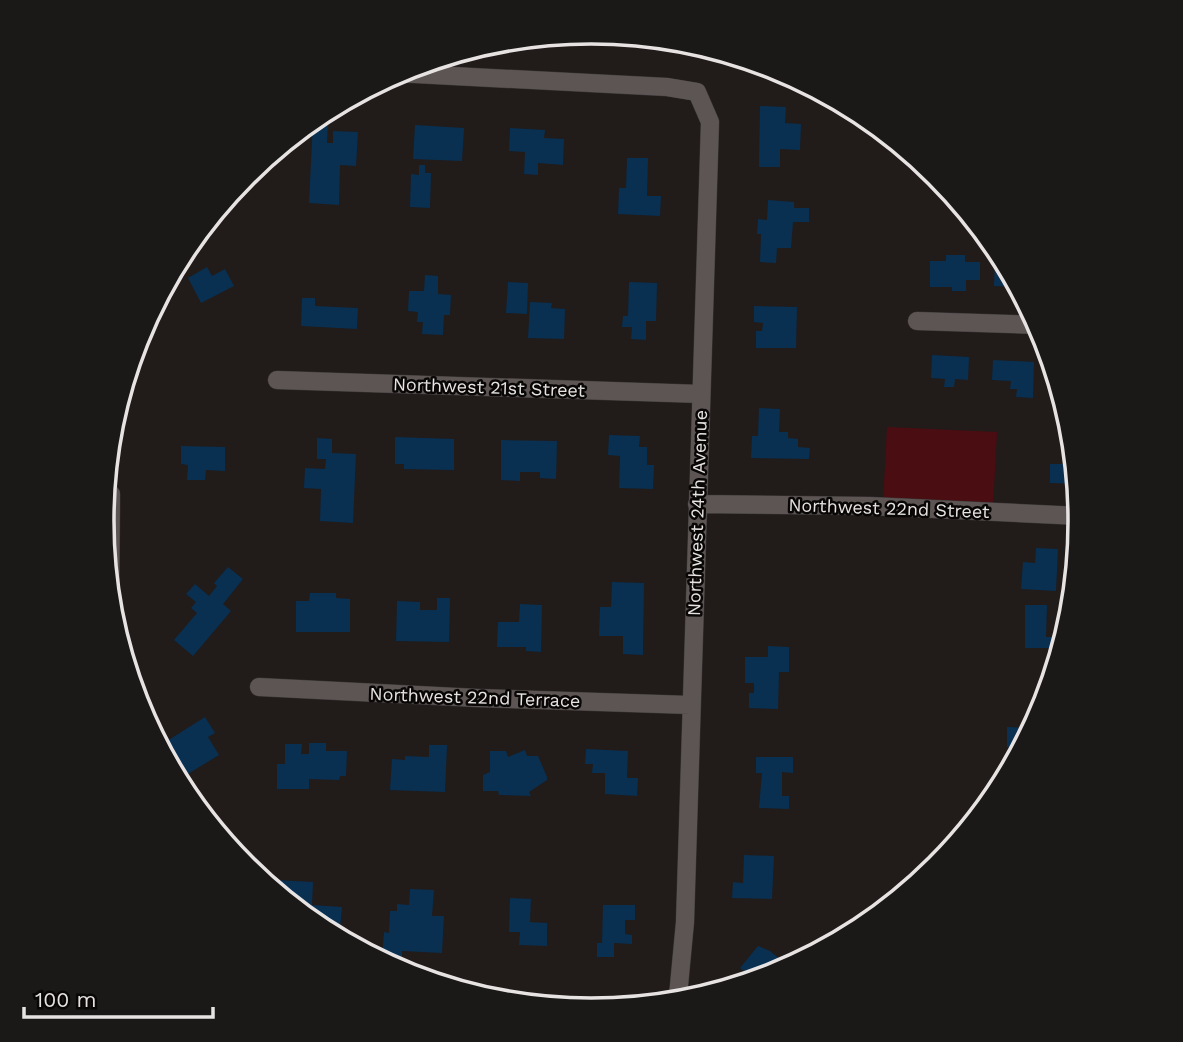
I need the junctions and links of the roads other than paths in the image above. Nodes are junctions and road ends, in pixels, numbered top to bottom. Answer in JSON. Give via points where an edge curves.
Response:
{"nodes":[{"id":1,"x":424,"y":74,"type":"edge"},
{"id":2,"x":918,"y":321,"type":"dead end"},
{"id":3,"x":1026,"y":325,"type":"edge"},
{"id":4,"x":277,"y":380,"type":"dead end"},
{"id":5,"x":701,"y":394,"type":"junction"},
{"id":6,"x":697,"y":504,"type":"junction"},
{"id":7,"x":1069,"y":515,"type":"edge"},
{"id":8,"x":259,"y":687,"type":"dead end"},
{"id":9,"x":690,"y":705,"type":"junction"},
{"id":10,"x":679,"y":990,"type":"edge"}],
"edges":[{"from":1,"to":5,"type":"street","name":"Northwest 24th Avenue","via":[[697,92],[710,122]]},
{"from":2,"to":3,"type":"street"},
{"from":4,"to":5,"type":"street","name":"Northwest 21st Street"},
{"from":5,"to":6,"type":"street","name":"Northwest 24th Avenue"},
{"from":6,"to":7,"type":"street","name":"Northwest 22nd Street"},
{"from":6,"to":9,"type":"street","name":"Northwest 24th Avenue"},
{"from":8,"to":9,"type":"street","name":"Northwest 22nd Terrace"},
{"from":9,"to":10,"type":"street","name":"Northwest 24th Avenue","via":[[685,922]]}]}
